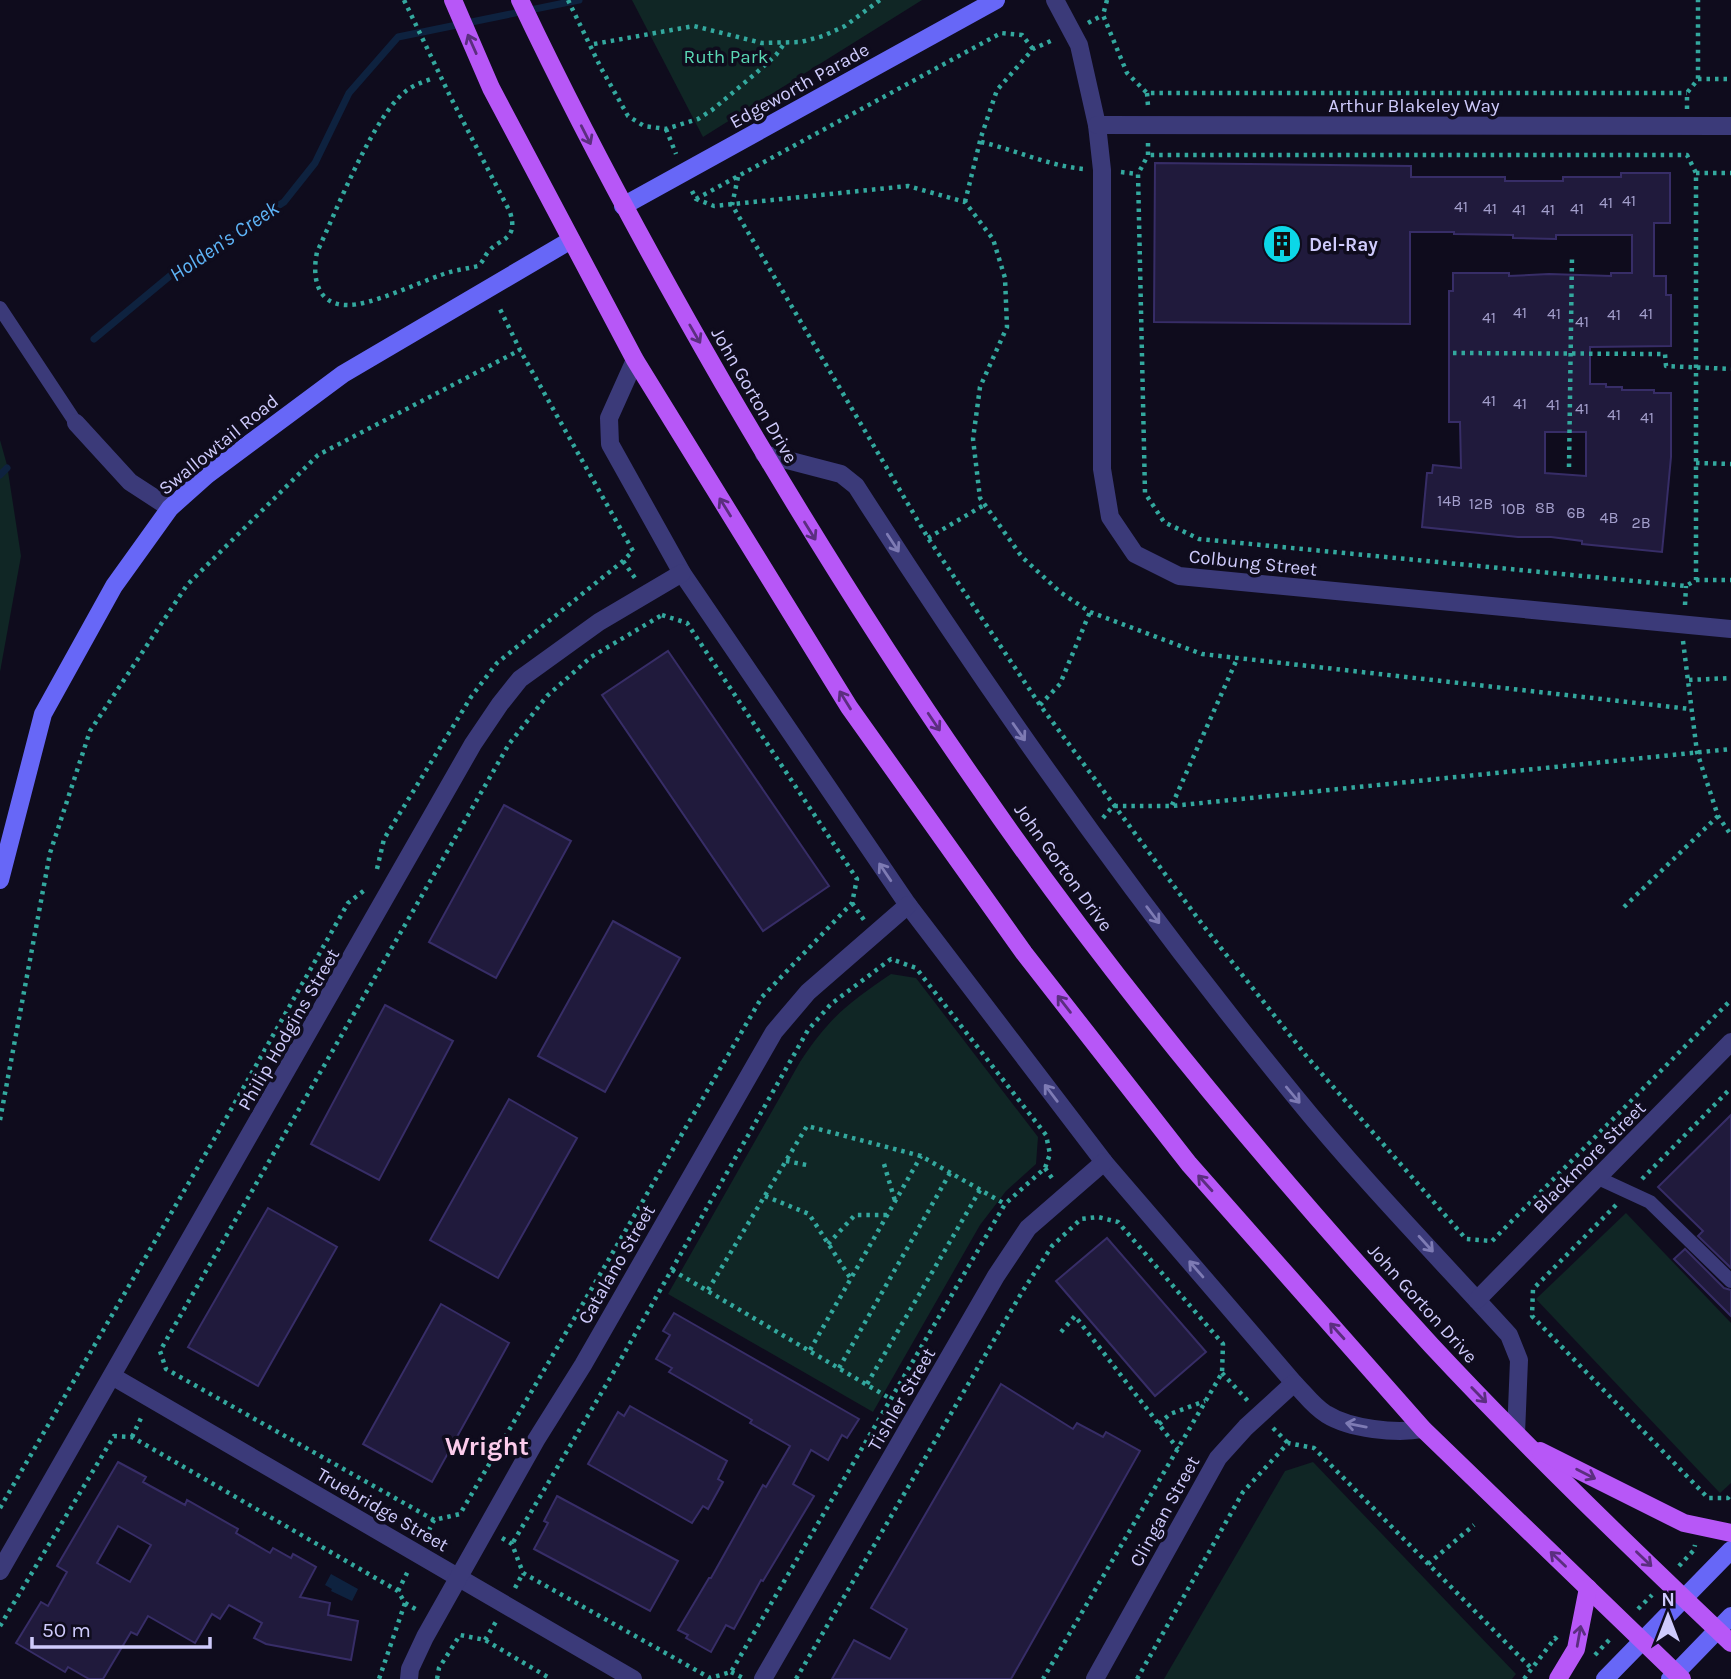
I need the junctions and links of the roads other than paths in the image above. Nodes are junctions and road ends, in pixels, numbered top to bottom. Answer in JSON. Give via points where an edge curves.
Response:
{"nodes":[{"id":1,"x":453,"y":0,"type":"edge"},
{"id":2,"x":520,"y":0,"type":"edge"},
{"id":3,"x":996,"y":0,"type":"edge"},
{"id":4,"x":1055,"y":0,"type":"edge"},
{"id":5,"x":1097,"y":125,"type":"junction"},
{"id":6,"x":1731,"y":126,"type":"edge"},
{"id":7,"x":623,"y":206,"type":"junction"},
{"id":8,"x":571,"y":240,"type":"junction"},
{"id":9,"x":0,"y":308,"type":"edge"},
{"id":10,"x":635,"y":360,"type":"junction"},
{"id":11,"x":76,"y":423,"type":"joint"},
{"id":12,"x":764,"y":454,"type":"junction"},
{"id":13,"x":170,"y":508,"type":"junction"},
{"id":14,"x":682,"y":573,"type":"junction"},
{"id":15,"x":1731,"y":629,"type":"edge"},
{"id":16,"x":0,"y":880,"type":"edge"},
{"id":17,"x":908,"y":905,"type":"junction"},
{"id":18,"x":1731,"y":1042,"type":"edge"},
{"id":19,"x":1104,"y":1162,"type":"junction"},
{"id":20,"x":1598,"y":1178,"type":"junction"},
{"id":21,"x":1731,"y":1281,"type":"edge"},
{"id":22,"x":1477,"y":1300,"type":"junction"},
{"id":23,"x":112,"y":1376,"type":"junction"},
{"id":24,"x":1294,"y":1383,"type":"junction"},
{"id":25,"x":1423,"y":1429,"type":"junction"},
{"id":26,"x":1520,"y":1438,"type":"junction"},
{"id":27,"x":1731,"y":1532,"type":"edge"},
{"id":28,"x":1731,"y":1550,"type":"edge"},
{"id":29,"x":0,"y":1571,"type":"edge"},
{"id":30,"x":459,"y":1578,"type":"junction"},
{"id":31,"x":1588,"y":1588,"type":"junction"},
{"id":32,"x":1684,"y":1598,"type":"junction"},
{"id":33,"x":1731,"y":1616,"type":"edge"},
{"id":34,"x":1717,"y":1630,"type":"junction"},
{"id":35,"x":1642,"y":1641,"type":"junction"},
{"id":36,"x":1731,"y":1643,"type":"edge"},
{"id":37,"x":1676,"y":1677,"type":"edge"},
{"id":38,"x":409,"y":1679,"type":"edge"},
{"id":39,"x":633,"y":1679,"type":"edge"},
{"id":40,"x":763,"y":1679,"type":"edge"},
{"id":41,"x":1095,"y":1679,"type":"edge"},
{"id":42,"x":1558,"y":1679,"type":"edge"},
{"id":43,"x":1605,"y":1679,"type":"edge"}],
"edges":[{"from":8,"to":1,"type":"main road","one_way":true,"via":[[491,88]]},
{"from":2,"to":7,"type":"main road","name":"John Gorton Drive","one_way":true},
{"from":3,"to":7,"type":"street","name":"Edgeworth Parade"},
{"from":4,"to":5,"type":"street","name":"Colbung Street","via":[[1079,45]]},
{"from":5,"to":6,"type":"street","name":"Arthur Blakeley Way"},
{"from":5,"to":15,"type":"street","name":"Colbung Street","via":[[1102,170],[1102,469],[1110,517],[1135,554],[1180,576]]},
{"from":7,"to":12,"type":"main road","name":"John Gorton Drive","one_way":true},
{"from":8,"to":10,"type":"main road"},
{"from":8,"to":13,"type":"street","name":"Swallowtail Road","via":[[343,374]]},
{"from":9,"to":11,"type":"lane"},
{"from":10,"to":14,"type":"street","via":[[609,418],[610,444]]},
{"from":25,"to":10,"type":"main road","one_way":true,"via":[[1189,1164],[1024,953],[849,707]]},
{"from":11,"to":13,"type":"street","via":[[131,482]]},
{"from":12,"to":22,"type":"street","one_way":true,"via":[[841,474],[856,486],[1018,731],[1199,975],[1295,1097]]},
{"from":12,"to":26,"type":"main road","name":"John Gorton Drive","one_way":true,"via":[[894,663],[1085,933],[1314,1214]]},
{"from":13,"to":16,"type":"street","name":"Swallowtail Road","via":[[114,586],[43,714]]},
{"from":17,"to":14,"type":"street","one_way":true},
{"from":14,"to":23,"type":"street","name":"Philip Hodgins Street","via":[[599,622],[520,679],[500,704]]},
{"from":19,"to":17,"type":"street","one_way":true},
{"from":17,"to":30,"type":"street","name":"Catalano Street","via":[[808,992],[774,1032]]},
{"from":18,"to":20,"type":"street","name":"Blackmore Street"},
{"from":24,"to":19,"type":"street","one_way":true},
{"from":19,"to":40,"type":"street","name":"Tishler Street","via":[[1028,1228],[996,1276]]},
{"from":20,"to":21,"type":"lane","via":[[1650,1202]]},
{"from":20,"to":22,"type":"street","name":"Blackmore Street"},
{"from":22,"to":26,"type":"street","via":[[1509,1335],[1519,1360]]},
{"from":23,"to":29,"type":"street","name":"Philip Hodgins Street"},
{"from":23,"to":30,"type":"street","name":"Truebridge Street"},
{"from":25,"to":24,"type":"street","one_way":true,"via":[[1404,1432],[1346,1423],[1324,1413]]},
{"from":24,"to":41,"type":"street","name":"Clingan Street","via":[[1218,1458]]},
{"from":31,"to":25,"type":"main road","one_way":true},
{"from":26,"to":27,"type":"main road","one_way":true,"via":[[1684,1523]]},
{"from":26,"to":32,"type":"main road","name":"John Gorton Drive","one_way":true},
{"from":28,"to":32,"type":"street"},
{"from":30,"to":38,"type":"street","name":"Catalano Street","via":[[425,1637]]},
{"from":30,"to":39,"type":"street","name":"Truebridge Street"},
{"from":31,"to":35,"type":"main road"},
{"from":42,"to":31,"type":"main road","one_way":true,"via":[[1576,1649]]},
{"from":32,"to":34,"type":"main road","name":"John Gorton Drive"},
{"from":32,"to":35,"type":"street"},
{"from":33,"to":34,"type":"street"},
{"from":34,"to":36,"type":"main road","name":"John Gorton Drive"},
{"from":34,"to":37,"type":"street"},
{"from":35,"to":37,"type":"main road"},
{"from":35,"to":43,"type":"street"}]}
